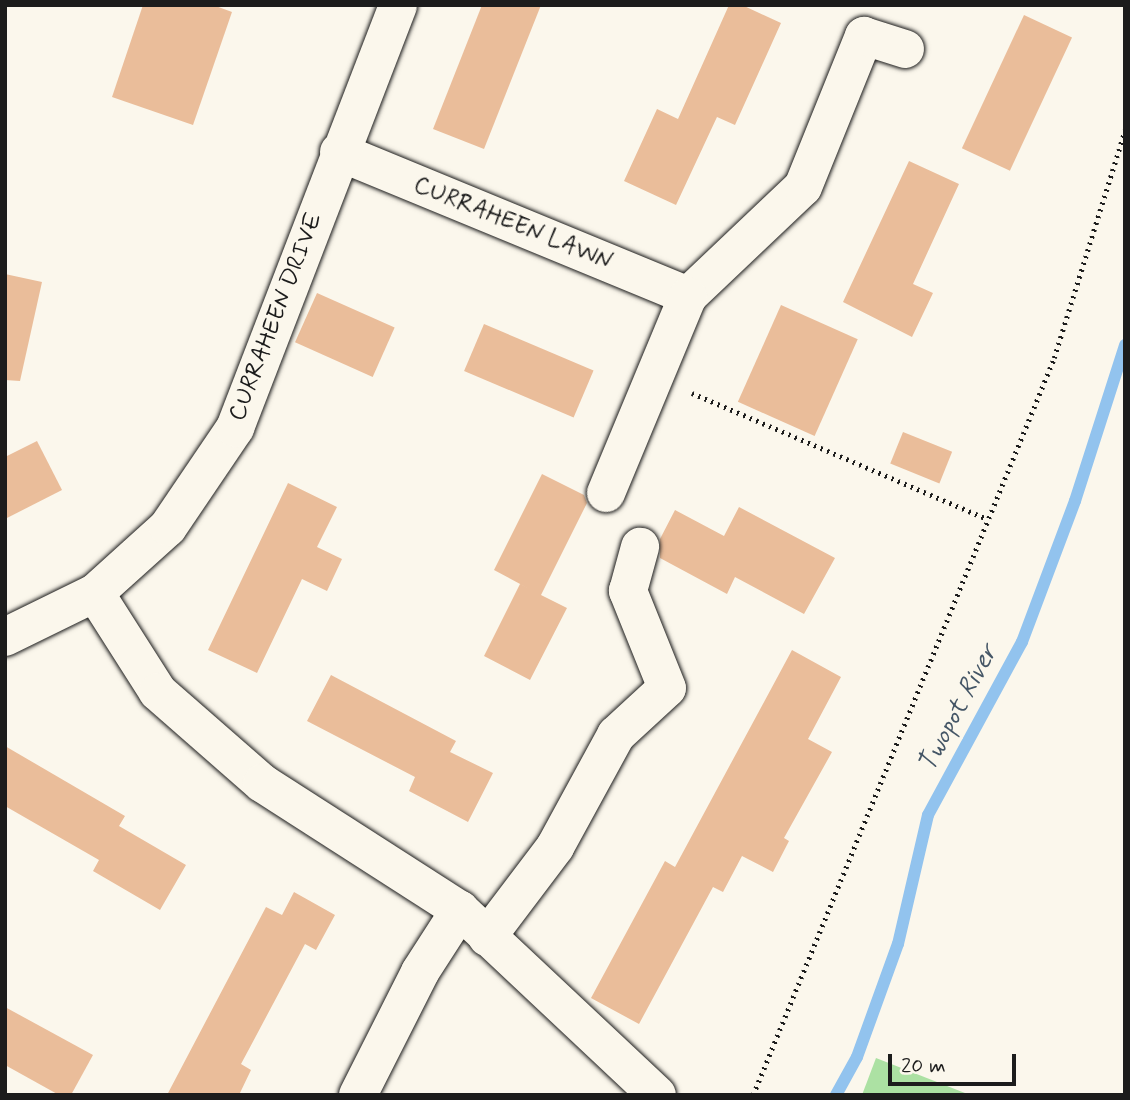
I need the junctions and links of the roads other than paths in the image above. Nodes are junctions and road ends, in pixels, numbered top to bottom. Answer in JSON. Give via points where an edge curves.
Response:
{"nodes":[{"id":1,"x":398,"y":5,"type":"edge"},
{"id":2,"x":905,"y":50,"type":"dead end"},
{"id":3,"x":339,"y":152,"type":"junction"},
{"id":4,"x":688,"y":296,"type":"junction"},
{"id":5,"x":606,"y":493,"type":"dead end"},
{"id":6,"x":640,"y":547,"type":"dead end"},
{"id":7,"x":95,"y":593,"type":"junction"},
{"id":8,"x":5,"y":638,"type":"edge"},
{"id":9,"x":460,"y":910,"type":"junction"},
{"id":10,"x":487,"y":937,"type":"junction"},
{"id":11,"x":358,"y":1095,"type":"edge"},
{"id":12,"x":657,"y":1095,"type":"edge"}],
"edges":[{"from":1,"to":3,"type":"street","name":"CURRAHEEN DRIVE"},
{"from":2,"to":4,"type":"street","via":[[864,36],[803,187]]},
{"from":3,"to":4,"type":"street","name":"CURRAHEEN LAWN"},
{"from":3,"to":7,"type":"street","name":"CURRAHEEN DRIVE","via":[[235,428],[168,527]]},
{"from":4,"to":5,"type":"street"},
{"from":6,"to":10,"type":"street","via":[[628,591],[667,688],[616,735],[555,847]]},
{"from":7,"to":8,"type":"street","name":"CURRAHEEN DRIVE"},
{"from":7,"to":9,"type":"street","via":[[158,692],[262,783]]},
{"from":9,"to":10,"type":"street"},
{"from":9,"to":11,"type":"street","via":[[420,972]]},
{"from":10,"to":12,"type":"street"}]}
